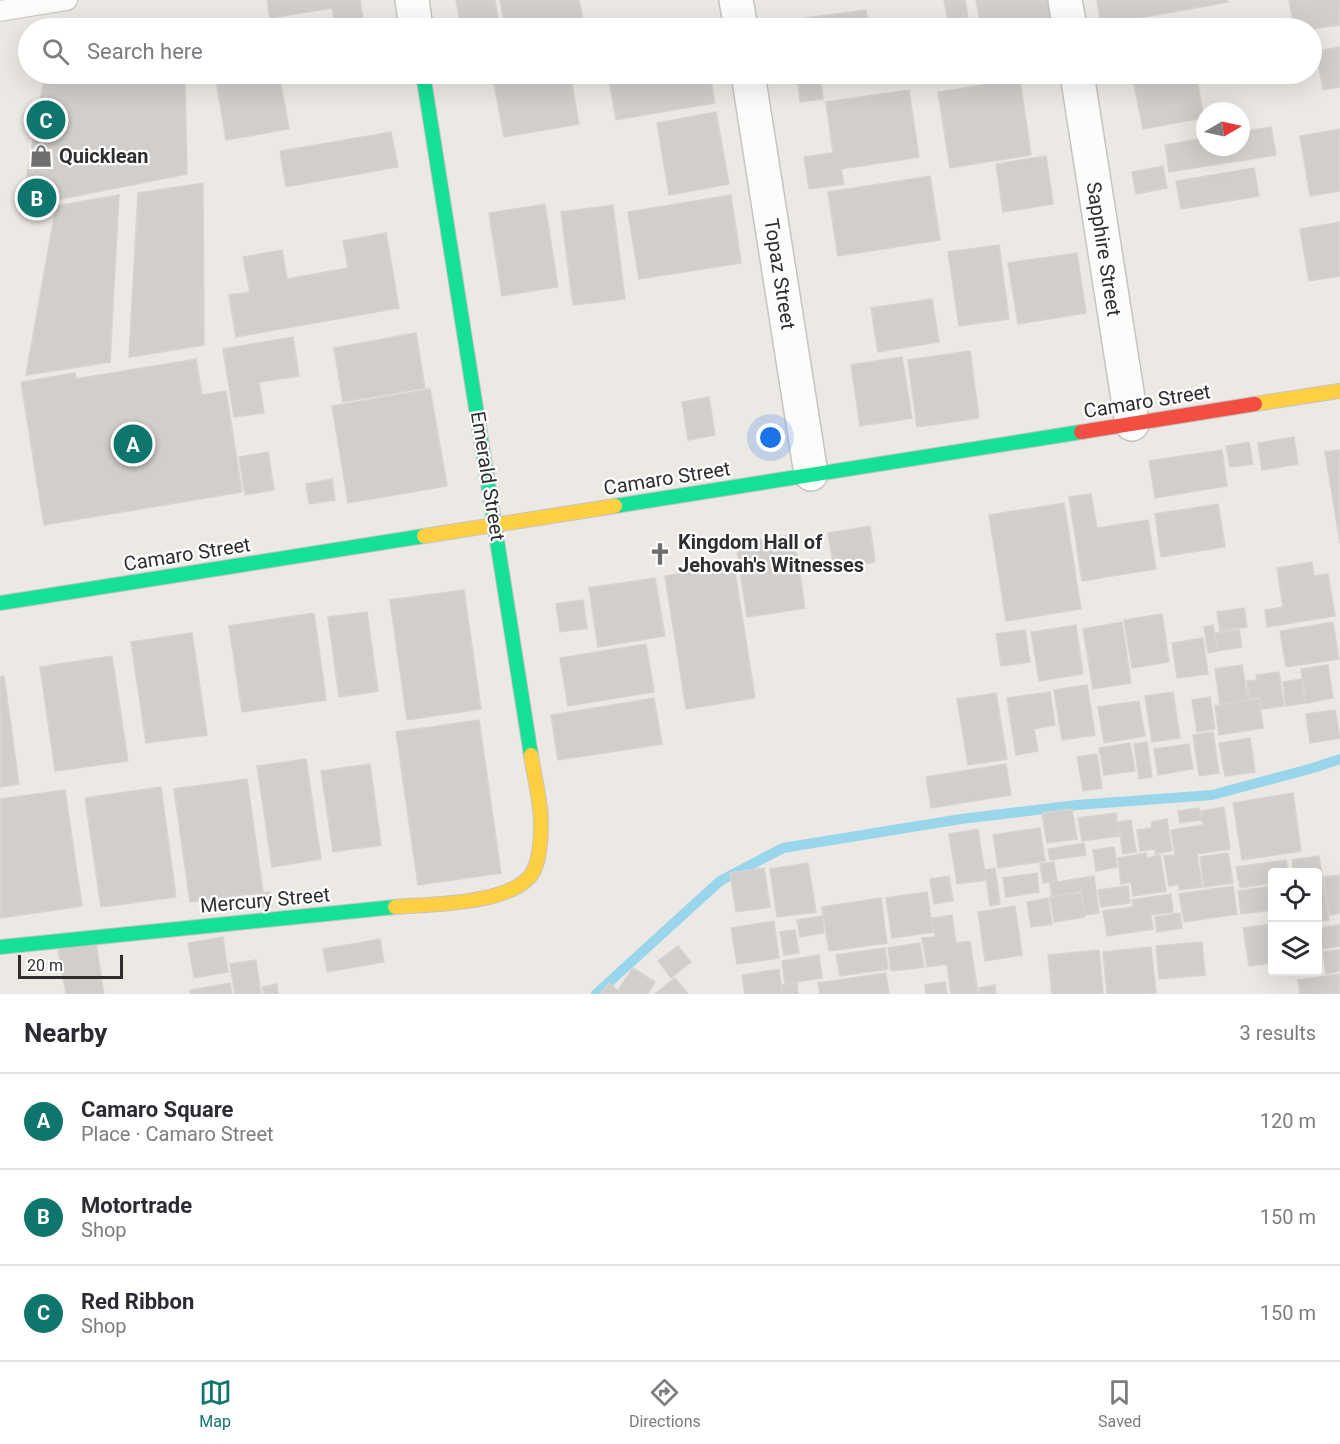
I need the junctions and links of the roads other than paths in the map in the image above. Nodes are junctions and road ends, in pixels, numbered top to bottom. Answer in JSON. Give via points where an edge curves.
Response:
{"nodes":[{"id":1,"x":412,"y":0,"type":"edge"},
{"id":2,"x":736,"y":0,"type":"edge"},
{"id":3,"x":1065,"y":0,"type":"edge"},
{"id":4,"x":55,"y":1,"type":"edge"},
{"id":5,"x":0,"y":11,"type":"edge"},
{"id":6,"x":415,"y":18,"type":"edge"},
{"id":7,"x":739,"y":18,"type":"edge"},
{"id":8,"x":1068,"y":18,"type":"edge"},
{"id":9,"x":425,"y":84,"type":"edge"},
{"id":10,"x":750,"y":84,"type":"edge"},
{"id":11,"x":1079,"y":84,"type":"edge"},
{"id":12,"x":1340,"y":391,"type":"edge"},
{"id":13,"x":1132,"y":424,"type":"junction"},
{"id":14,"x":812,"y":474,"type":"junction"},
{"id":15,"x":496,"y":525,"type":"junction"},
{"id":16,"x":0,"y":603,"type":"edge"},
{"id":17,"x":530,"y":879,"type":"joint"},
{"id":18,"x":0,"y":947,"type":"edge"}],
"edges":[{"from":1,"to":6,"type":"street"},
{"from":2,"to":7,"type":"street"},
{"from":3,"to":8,"type":"street"},
{"from":4,"to":5,"type":"lane"},
{"from":9,"to":15,"type":"street","name":"Emerald Street"},
{"from":10,"to":14,"type":"street","name":"Topaz Street"},
{"from":11,"to":13,"type":"street","name":"Sapphire Street"},
{"from":12,"to":13,"type":"street","name":"Camaro Street"},
{"from":13,"to":14,"type":"street","name":"Camaro Street"},
{"from":14,"to":15,"type":"street","name":"Camaro Street"},
{"from":15,"to":16,"type":"street","name":"Camaro Street"},
{"from":15,"to":17,"type":"street","name":"Emerald Street","via":[[541,821],[538,856]]},
{"from":17,"to":18,"type":"street","name":"Mercury Street","via":[[491,898]]}]}
